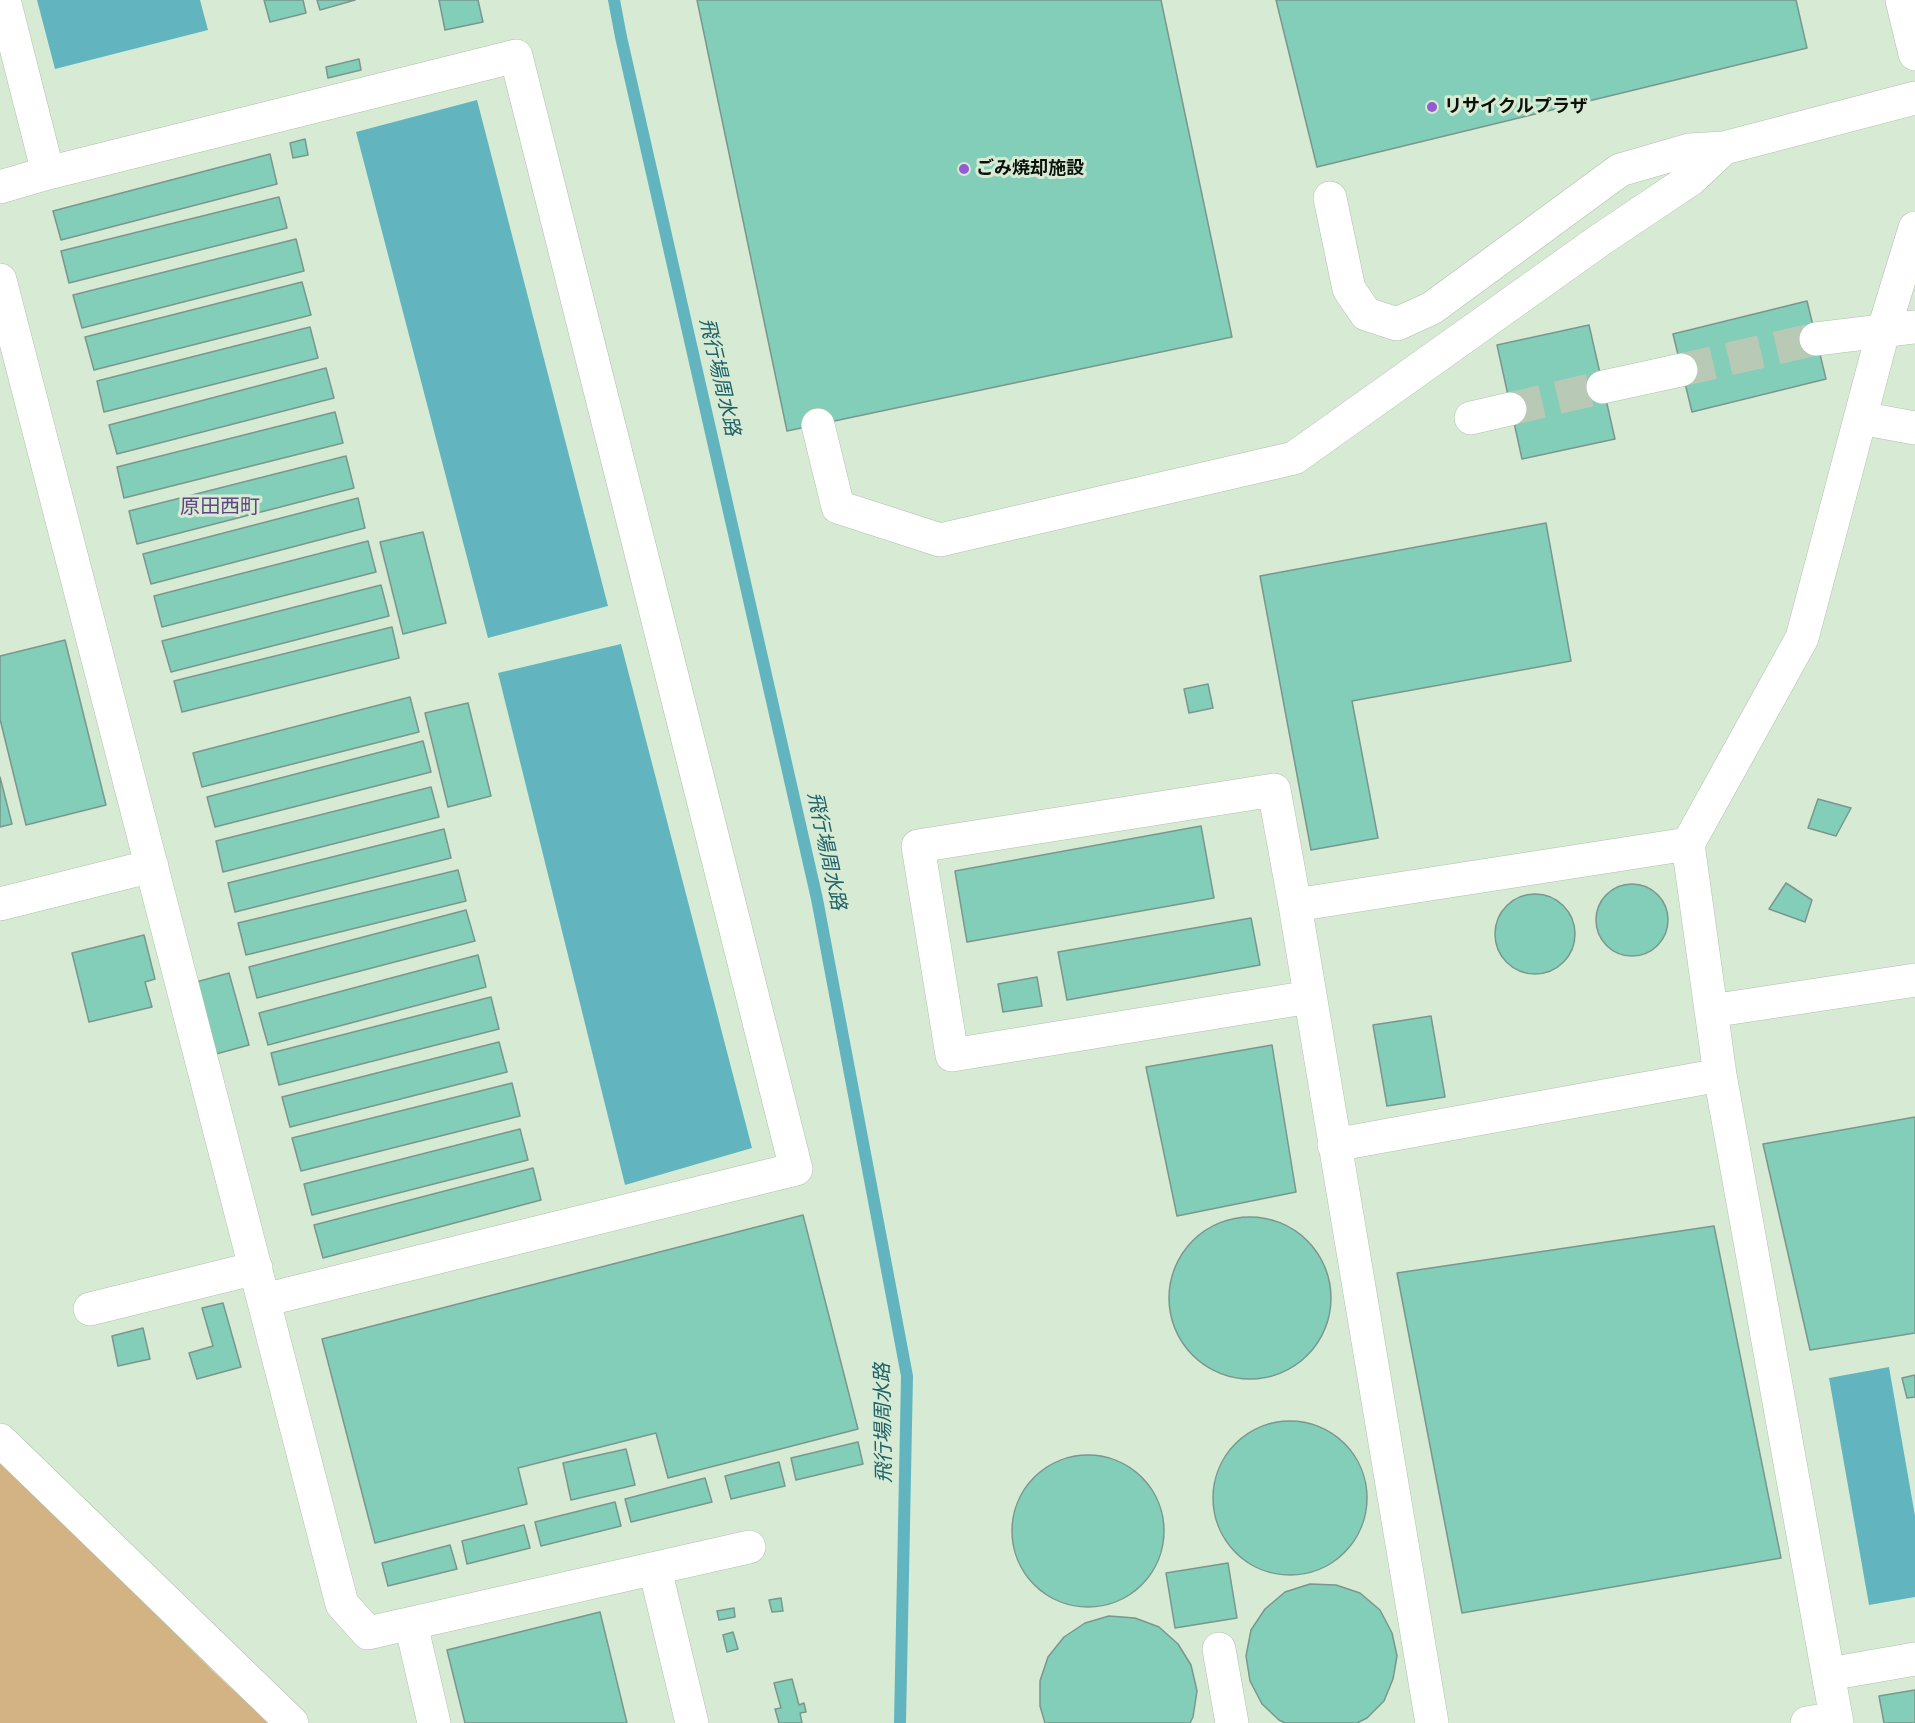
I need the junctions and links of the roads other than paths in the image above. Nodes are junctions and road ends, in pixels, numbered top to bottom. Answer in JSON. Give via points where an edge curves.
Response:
{"nodes":[{"id":1,"x":4,"y":0,"type":"edge"},
{"id":2,"x":1902,"y":0,"type":"edge"},
{"id":3,"x":8,"y":47,"type":"edge"},
{"id":4,"x":1915,"y":54,"type":"edge"},
{"id":5,"x":1915,"y":98,"type":"edge"},
{"id":6,"x":1724,"y":147,"type":"junction"},
{"id":7,"x":48,"y":173,"type":"junction"},
{"id":8,"x":0,"y":187,"type":"edge"},
{"id":9,"x":1330,"y":198,"type":"dead end"},
{"id":10,"x":1915,"y":228,"type":"edge"},
{"id":11,"x":0,"y":280,"type":"edge"},
{"id":12,"x":1915,"y":327,"type":"edge"},
{"id":13,"x":1883,"y":332,"type":"junction"},
{"id":14,"x":1816,"y":339,"type":"tunnel mouth"},
{"id":15,"x":1681,"y":370,"type":"tunnel mouth"},
{"id":16,"x":1603,"y":387,"type":"tunnel mouth"},
{"id":17,"x":1510,"y":409,"type":"tunnel mouth"},
{"id":18,"x":1471,"y":418,"type":"dead end"},
{"id":19,"x":1860,"y":418,"type":"junction"},
{"id":20,"x":818,"y":424,"type":"dead end"},
{"id":21,"x":1915,"y":428,"type":"edge"},
{"id":22,"x":1688,"y":844,"type":"junction"},
{"id":23,"x":152,"y":866,"type":"junction"},
{"id":24,"x":0,"y":904,"type":"edge"},
{"id":25,"x":1295,"y":905,"type":"junction"},
{"id":26,"x":1915,"y":980,"type":"edge"},
{"id":27,"x":1310,"y":997,"type":"junction"},
{"id":28,"x":1711,"y":1011,"type":"junction"},
{"id":29,"x":1720,"y":1075,"type":"junction"},
{"id":30,"x":1334,"y":1145,"type":"junction"},
{"id":31,"x":256,"y":1268,"type":"junction"},
{"id":32,"x":264,"y":1300,"type":"junction"},
{"id":33,"x":90,"y":1309,"type":"dead end"},
{"id":34,"x":0,"y":1440,"type":"edge"},
{"id":35,"x":749,"y":1547,"type":"dead end"},
{"id":36,"x":655,"y":1569,"type":"junction"},
{"id":37,"x":411,"y":1624,"type":"junction"},
{"id":38,"x":1219,"y":1649,"type":"dead end"},
{"id":39,"x":1915,"y":1659,"type":"edge"},
{"id":40,"x":1829,"y":1674,"type":"junction"},
{"id":41,"x":1827,"y":1721,"type":"edge"},
{"id":42,"x":292,"y":1723,"type":"edge"},
{"id":43,"x":434,"y":1723,"type":"edge"},
{"id":44,"x":692,"y":1723,"type":"edge"},
{"id":45,"x":1232,"y":1723,"type":"edge"},
{"id":46,"x":1432,"y":1723,"type":"edge"}],
"edges":[{"from":1,"to":3,"type":"lane"},
{"from":2,"to":4,"type":"lane"},
{"from":3,"to":7,"type":"lane"},
{"from":5,"to":6,"type":"lane"},
{"from":6,"to":9,"type":"lane","via":[[1689,150],[1620,170],[1432,308],[1397,324],[1366,314],[1349,289]]},
{"from":6,"to":20,"type":"lane","via":[[1691,179],[1294,458],[940,540],[838,507]]},
{"from":7,"to":8,"type":"lane"},
{"from":7,"to":32,"type":"lane","via":[[516,56],[796,1169]]},
{"from":10,"to":13,"type":"lane"},
{"from":11,"to":23,"type":"lane"},
{"from":12,"to":13,"type":"lane"},
{"from":13,"to":14,"type":"lane"},
{"from":13,"to":19,"type":"lane"},
{"from":15,"to":16,"type":"lane"},
{"from":17,"to":18,"type":"lane"},
{"from":19,"to":21,"type":"lane"},
{"from":19,"to":22,"type":"lane","via":[[1802,638]]},
{"from":22,"to":25,"type":"lane"},
{"from":22,"to":28,"type":"lane"},
{"from":23,"to":24,"type":"lane"},
{"from":23,"to":31,"type":"lane"},
{"from":25,"to":27,"type":"lane"},
{"from":25,"to":27,"type":"lane","via":[[1274,790],[918,846],[951,1055]]},
{"from":26,"to":28,"type":"lane"},
{"from":27,"to":30,"type":"lane"},
{"from":28,"to":29,"type":"lane"},
{"from":29,"to":30,"type":"lane"},
{"from":29,"to":40,"type":"lane"},
{"from":30,"to":46,"type":"lane"},
{"from":31,"to":32,"type":"lane"},
{"from":31,"to":33,"type":"lane"},
{"from":32,"to":37,"type":"lane","via":[[342,1604],[368,1634]]},
{"from":34,"to":42,"type":"lane"},
{"from":35,"to":36,"type":"lane"},
{"from":36,"to":37,"type":"lane"},
{"from":36,"to":44,"type":"lane"},
{"from":37,"to":43,"type":"lane"},
{"from":38,"to":45,"type":"lane"},
{"from":39,"to":40,"type":"lane"},
{"from":40,"to":41,"type":"lane"}]}
